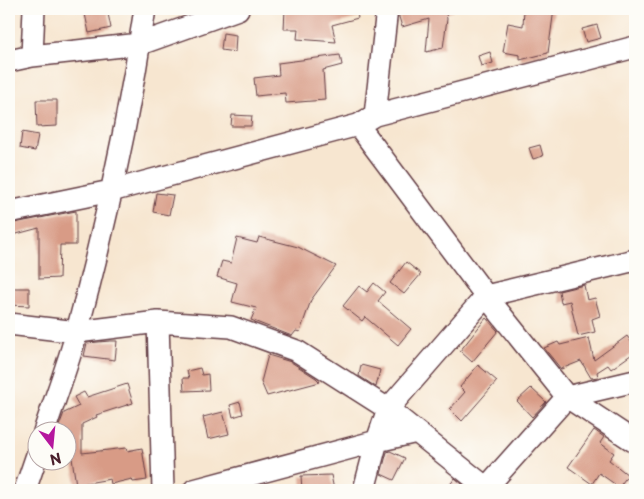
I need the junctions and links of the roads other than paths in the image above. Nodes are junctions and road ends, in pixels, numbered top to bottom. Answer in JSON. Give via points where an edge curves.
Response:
{"nodes":[{"id":1,"x":34,"y":9,"type":"edge"},
{"id":2,"x":145,"y":9,"type":"edge"},
{"id":3,"x":238,"y":9,"type":"edge"},
{"id":4,"x":387,"y":9,"type":"edge"},
{"id":5,"x":140,"y":44,"type":"junction"},
{"id":6,"x":635,"y":47,"type":"edge"},
{"id":7,"x":32,"y":56,"type":"junction"},
{"id":8,"x":9,"y":61,"type":"edge"},
{"id":9,"x":367,"y":120,"type":"junction"},
{"id":10,"x":111,"y":191,"type":"junction"},
{"id":11,"x":9,"y":212,"type":"edge"},
{"id":12,"x":635,"y":260,"type":"edge"},
{"id":13,"x":486,"y":296,"type":"junction"},
{"id":14,"x":158,"y":322,"type":"junction"},
{"id":15,"x":9,"y":324,"type":"edge"},
{"id":16,"x":77,"y":332,"type":"junction"},
{"id":17,"x":635,"y":381,"type":"edge"},
{"id":18,"x":567,"y":397,"type":"junction"},
{"id":19,"x":388,"y":409,"type":"junction"},
{"id":20,"x":47,"y":422,"type":"edge"},
{"id":21,"x":417,"y":432,"type":"junction"},
{"id":22,"x":376,"y":441,"type":"junction"},
{"id":23,"x":635,"y":442,"type":"edge"},
{"id":24,"x":31,"y":472,"type":"edge"},
{"id":25,"x":488,"y":489,"type":"edge"},
{"id":26,"x":25,"y":490,"type":"edge"},
{"id":27,"x":163,"y":490,"type":"edge"},
{"id":28,"x":194,"y":490,"type":"edge"},
{"id":29,"x":364,"y":490,"type":"edge"}],
"edges":[{"from":1,"to":7,"type":"street"},
{"from":2,"to":5,"type":"street"},
{"from":3,"to":5,"type":"street"},
{"from":4,"to":9,"type":"street"},
{"from":5,"to":7,"type":"street"},
{"from":5,"to":10,"type":"street"},
{"from":6,"to":9,"type":"street"},
{"from":7,"to":8,"type":"street"},
{"from":9,"to":10,"type":"street"},
{"from":9,"to":13,"type":"street"},
{"from":10,"to":11,"type":"street"},
{"from":10,"to":16,"type":"street"},
{"from":12,"to":13,"type":"street"},
{"from":13,"to":18,"type":"street"},
{"from":13,"to":19,"type":"street"},
{"from":14,"to":16,"type":"street"},
{"from":14,"to":19,"type":"street","via":[[231,327],[297,352]]},
{"from":14,"to":27,"type":"street"},
{"from":15,"to":16,"type":"street"},
{"from":16,"to":20,"type":"street"},
{"from":17,"to":18,"type":"street"},
{"from":18,"to":23,"type":"street"},
{"from":18,"to":25,"type":"street"},
{"from":19,"to":21,"type":"street"},
{"from":19,"to":22,"type":"street"},
{"from":21,"to":22,"type":"street"},
{"from":21,"to":25,"type":"street"},
{"from":22,"to":28,"type":"street"},
{"from":22,"to":29,"type":"street"},
{"from":24,"to":26,"type":"street"}]}
